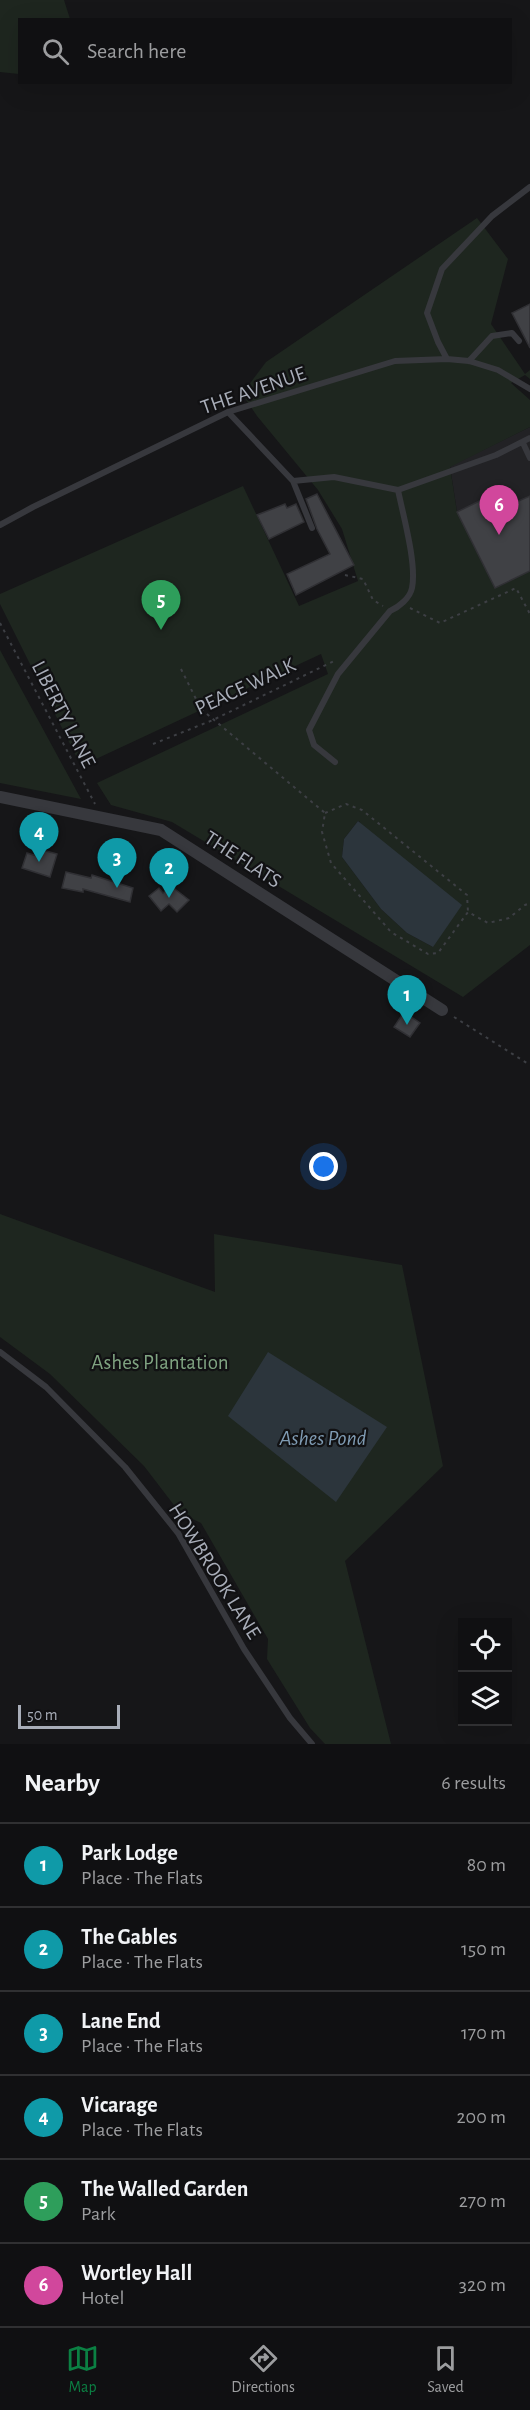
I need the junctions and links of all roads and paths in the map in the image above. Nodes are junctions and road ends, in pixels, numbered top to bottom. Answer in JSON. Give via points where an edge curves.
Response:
{"nodes":[{"id":1,"x":530,"y":187,"type":"edge"},
{"id":2,"x":519,"y":341,"type":"dead end"},
{"id":3,"x":447,"y":359,"type":"junction"},
{"id":4,"x":469,"y":361,"type":"junction"},
{"id":5,"x":530,"y":390,"type":"edge"},
{"id":6,"x":228,"y":412,"type":"junction"},
{"id":7,"x":530,"y":438,"type":"edge"},
{"id":8,"x":523,"y":443,"type":"junction"},
{"id":9,"x":530,"y":458,"type":"edge"},
{"id":10,"x":293,"y":481,"type":"junction"},
{"id":11,"x":398,"y":490,"type":"junction"},
{"id":12,"x":0,"y":525,"type":"edge"},
{"id":13,"x":312,"y":528,"type":"dead end"},
{"id":14,"x":345,"y":575,"type":"dead end"},
{"id":15,"x":399,"y":606,"type":"junction"},
{"id":16,"x":390,"y":611,"type":"junction"},
{"id":17,"x":530,"y":614,"type":"edge"},
{"id":18,"x":0,"y":623,"type":"edge"},
{"id":19,"x":351,"y":657,"type":"junction"},
{"id":20,"x":181,"y":669,"type":"dead end"},
{"id":21,"x":213,"y":720,"type":"junction"},
{"id":22,"x":153,"y":744,"type":"dead end"},
{"id":23,"x":335,"y":762,"type":"dead end"},
{"id":24,"x":0,"y":797,"type":"edge"},
{"id":25,"x":325,"y":813,"type":"junction"},
{"id":26,"x":102,"y":818,"type":"junction"},
{"id":27,"x":530,"y":903,"type":"edge"},
{"id":28,"x":468,"y":912,"type":"junction"},
{"id":29,"x":442,"y":1010,"type":"joint"},
{"id":30,"x":530,"y":1065,"type":"edge"},
{"id":31,"x":0,"y":1352,"type":"edge"},
{"id":32,"x":312,"y":1744,"type":"edge"}],
"edges":[{"from":1,"to":3,"type":"lane","via":[[492,216],[442,269],[427,314]]},
{"from":2,"to":4,"type":"lane","via":[[512,333],[492,336]]},
{"from":3,"to":4,"type":"lane","name":"THE AVENUE"},
{"from":3,"to":6,"type":"lane","name":"THE AVENUE","via":[[395,361]]},
{"from":4,"to":5,"type":"lane","name":"THE AVENUE","via":[[498,370]]},
{"from":6,"to":10,"type":"lane"},
{"from":6,"to":12,"type":"lane","name":"THE AVENUE"},
{"from":7,"to":8,"type":"lane"},
{"from":8,"to":9,"type":"lane"},
{"from":8,"to":11,"type":"lane"},
{"from":10,"to":11,"type":"lane","via":[[334,477]]},
{"from":10,"to":13,"type":"lane"},
{"from":11,"to":15,"type":"lane","via":[[413,565],[412,590]]},
{"from":14,"to":16,"type":"path","via":[[363,579],[373,600]]},
{"from":15,"to":16,"type":"lane"},
{"from":15,"to":17,"type":"path","via":[[440,623],[516,588]]},
{"from":16,"to":19,"type":"lane"},
{"from":18,"to":26,"type":"path","name":"LIBERTY LANE"},
{"from":19,"to":21,"type":"path","name":"PEACE WALK","via":[[334,661]]},
{"from":19,"to":23,"type":"lane","via":[[309,730],[314,745]]},
{"from":20,"to":21,"type":"path","via":[[201,710]]},
{"from":21,"to":22,"type":"path","name":"PEACE WALK"},
{"from":21,"to":25,"type":"path"},
{"from":24,"to":26,"type":"street","name":"THE FLATS"},
{"from":25,"to":28,"type":"path","via":[[346,804],[362,810],[467,895]]},
{"from":25,"to":28,"type":"path","via":[[322,832],[331,863],[391,932],[428,954],[438,953]]},
{"from":26,"to":29,"type":"street","name":"THE FLATS","via":[[161,830]]},
{"from":27,"to":28,"type":"path","via":[[509,918],[488,923]]},
{"from":29,"to":30,"type":"path"},
{"from":31,"to":32,"type":"lane","name":"HOWBROOK LANE","via":[[46,1387],[125,1467],[178,1533],[244,1649]]}]}
